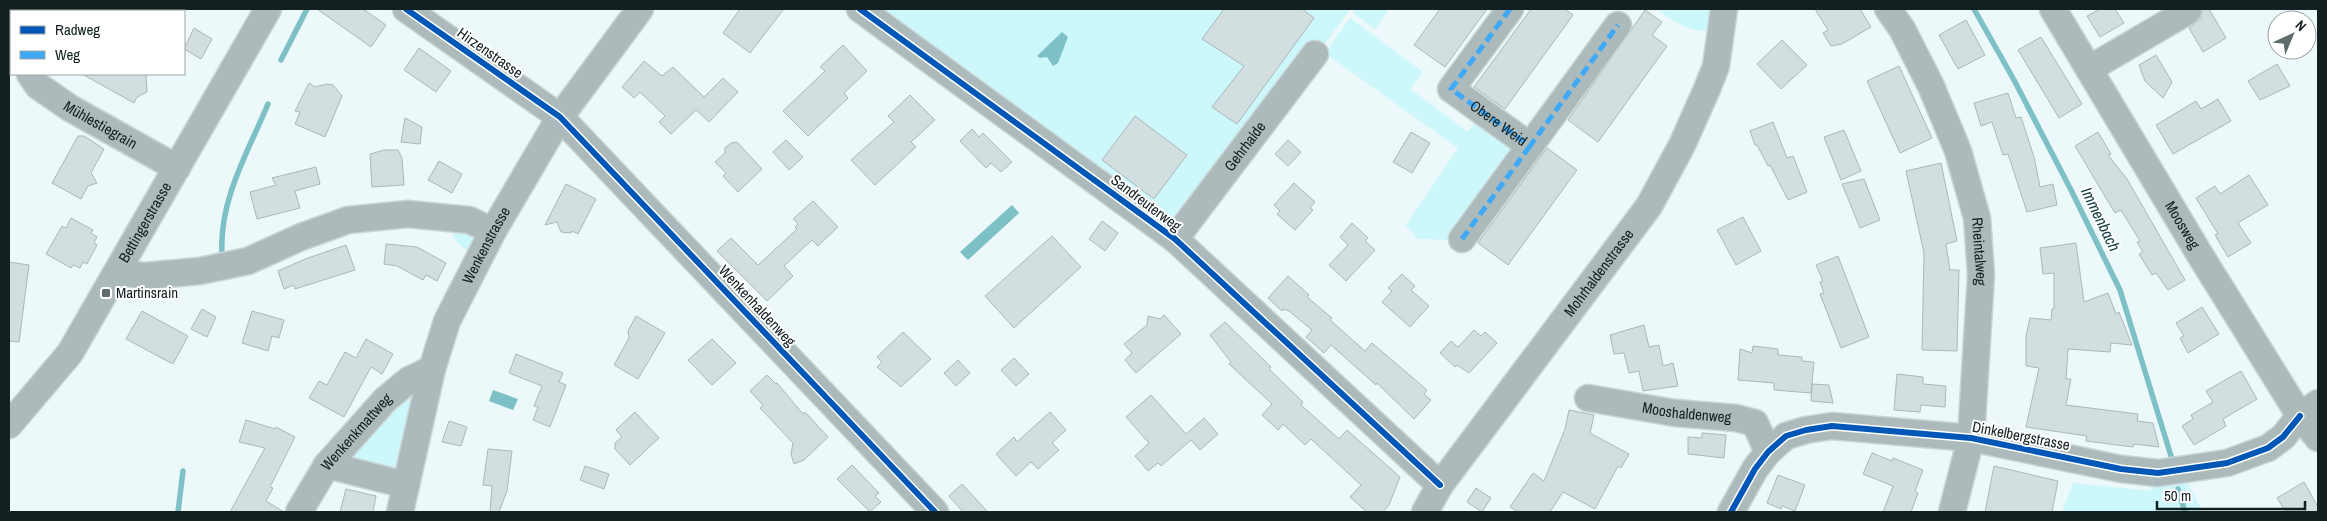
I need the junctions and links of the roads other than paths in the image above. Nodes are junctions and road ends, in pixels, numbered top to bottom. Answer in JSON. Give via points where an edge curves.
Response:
{"nodes":[{"id":1,"x":268,"y":9,"type":"edge"},
{"id":2,"x":406,"y":9,"type":"edge"},
{"id":3,"x":640,"y":9,"type":"edge"},
{"id":4,"x":860,"y":9,"type":"edge"},
{"id":5,"x":1510,"y":9,"type":"edge"},
{"id":6,"x":1724,"y":9,"type":"edge"},
{"id":7,"x":1888,"y":9,"type":"edge"},
{"id":8,"x":2053,"y":9,"type":"edge"},
{"id":9,"x":2182,"y":10,"type":"edge"},
{"id":10,"x":1618,"y":24,"type":"dead end"},
{"id":11,"x":1315,"y":54,"type":"dead end"},
{"id":12,"x":2086,"y":64,"type":"junction"},
{"id":13,"x":31,"y":75,"type":"edge"},
{"id":14,"x":560,"y":117,"type":"junction"},
{"id":15,"x":1530,"y":146,"type":"junction"},
{"id":16,"x":177,"y":168,"type":"junction"},
{"id":17,"x":493,"y":231,"type":"junction"},
{"id":18,"x":1175,"y":239,"type":"junction"},
{"id":19,"x":1462,"y":239,"type":"dead end"},
{"id":20,"x":118,"y":272,"type":"junction"},
{"id":21,"x":432,"y":370,"type":"junction"},
{"id":22,"x":1588,"y":398,"type":"dead end"},
{"id":23,"x":2309,"y":409,"type":"edge"},
{"id":24,"x":10,"y":422,"type":"edge"},
{"id":25,"x":1971,"y":438,"type":"junction"},
{"id":26,"x":2318,"y":438,"type":"edge"},
{"id":27,"x":1768,"y":452,"type":"junction"},
{"id":28,"x":327,"y":465,"type":"junction"},
{"id":29,"x":406,"y":484,"type":"junction"},
{"id":30,"x":1440,"y":485,"type":"junction"},
{"id":31,"x":299,"y":512,"type":"edge"},
{"id":32,"x":400,"y":512,"type":"edge"},
{"id":33,"x":935,"y":512,"type":"edge"},
{"id":34,"x":1424,"y":512,"type":"edge"},
{"id":35,"x":1731,"y":512,"type":"edge"},
{"id":36,"x":1952,"y":512,"type":"edge"}],
"edges":[{"from":1,"to":16,"type":"street","name":"Bettingerstrasse"},
{"from":2,"to":14,"type":"street","name":"Hirzenstrasse"},
{"from":3,"to":14,"type":"street","name":"Wenkenstrasse"},
{"from":4,"to":18,"type":"street","name":"Sandreuterweg"},
{"from":5,"to":15,"type":"street","name":"Obere Weid","via":[[1451,90]]},
{"from":6,"to":30,"type":"street","name":"Mohrhaldenstrasse","via":[[1716,66],[1682,145],[1649,206]]},
{"from":7,"to":25,"type":"street","name":"Rheintalweg","via":[[1931,86],[1958,151],[1976,218],[1981,275]]},
{"from":8,"to":12,"type":"street","name":"Moosweg"},
{"from":9,"to":12,"type":"street"},
{"from":10,"to":15,"type":"street","name":"Obere Weid"},
{"from":11,"to":18,"type":"street","name":"Gehrhalde"},
{"from":12,"to":23,"type":"street","name":"Moosweg","via":[[2197,250]]},
{"from":13,"to":16,"type":"street","name":"Mühlestiegrain","via":[[38,86],[70,108]]},
{"from":14,"to":17,"type":"street","name":"Wenkenstrasse"},
{"from":14,"to":33,"type":"street","name":"Wenkenhaldenweg"},
{"from":15,"to":19,"type":"street"},
{"from":16,"to":20,"type":"street","name":"Bettingerstrasse"},
{"from":17,"to":20,"type":"street","via":[[469,220],[408,214],[356,219],[301,236],[248,261],[200,271],[145,276]]},
{"from":17,"to":21,"type":"street","name":"Wenkenstrasse","via":[[447,321]]},
{"from":18,"to":30,"type":"street","name":"Sandreuterweg"},
{"from":20,"to":24,"type":"street","name":"Bettingerstrasse","via":[[70,353]]},
{"from":21,"to":28,"type":"street","name":"Wenkenkmattweg","via":[[409,380],[385,400]]},
{"from":21,"to":29,"type":"street","name":"Wenkenstrasse"},
{"from":22,"to":27,"type":"street","name":"Mooshaldenweg","via":[[1755,423]]},
{"from":23,"to":25,"type":"street","name":"Dinkelbergstrasse","via":[[2268,448],[2227,463],[2158,473],[2121,469]]},
{"from":23,"to":26,"type":"street","name":"Moosweg"},
{"from":25,"to":27,"type":"street","name":"Dinkelbergstrasse","via":[[1832,426],[1786,436]]},
{"from":25,"to":36,"type":"street","name":"Rheintalweg"},
{"from":27,"to":35,"type":"street","name":"Dinkelbergstrasse"},
{"from":28,"to":29,"type":"street"},
{"from":28,"to":31,"type":"street","name":"Wenkenkmattweg"},
{"from":29,"to":32,"type":"street","name":"Wenkenstrasse"},
{"from":30,"to":34,"type":"street","name":"Mohrhaldenstrasse"}]}
